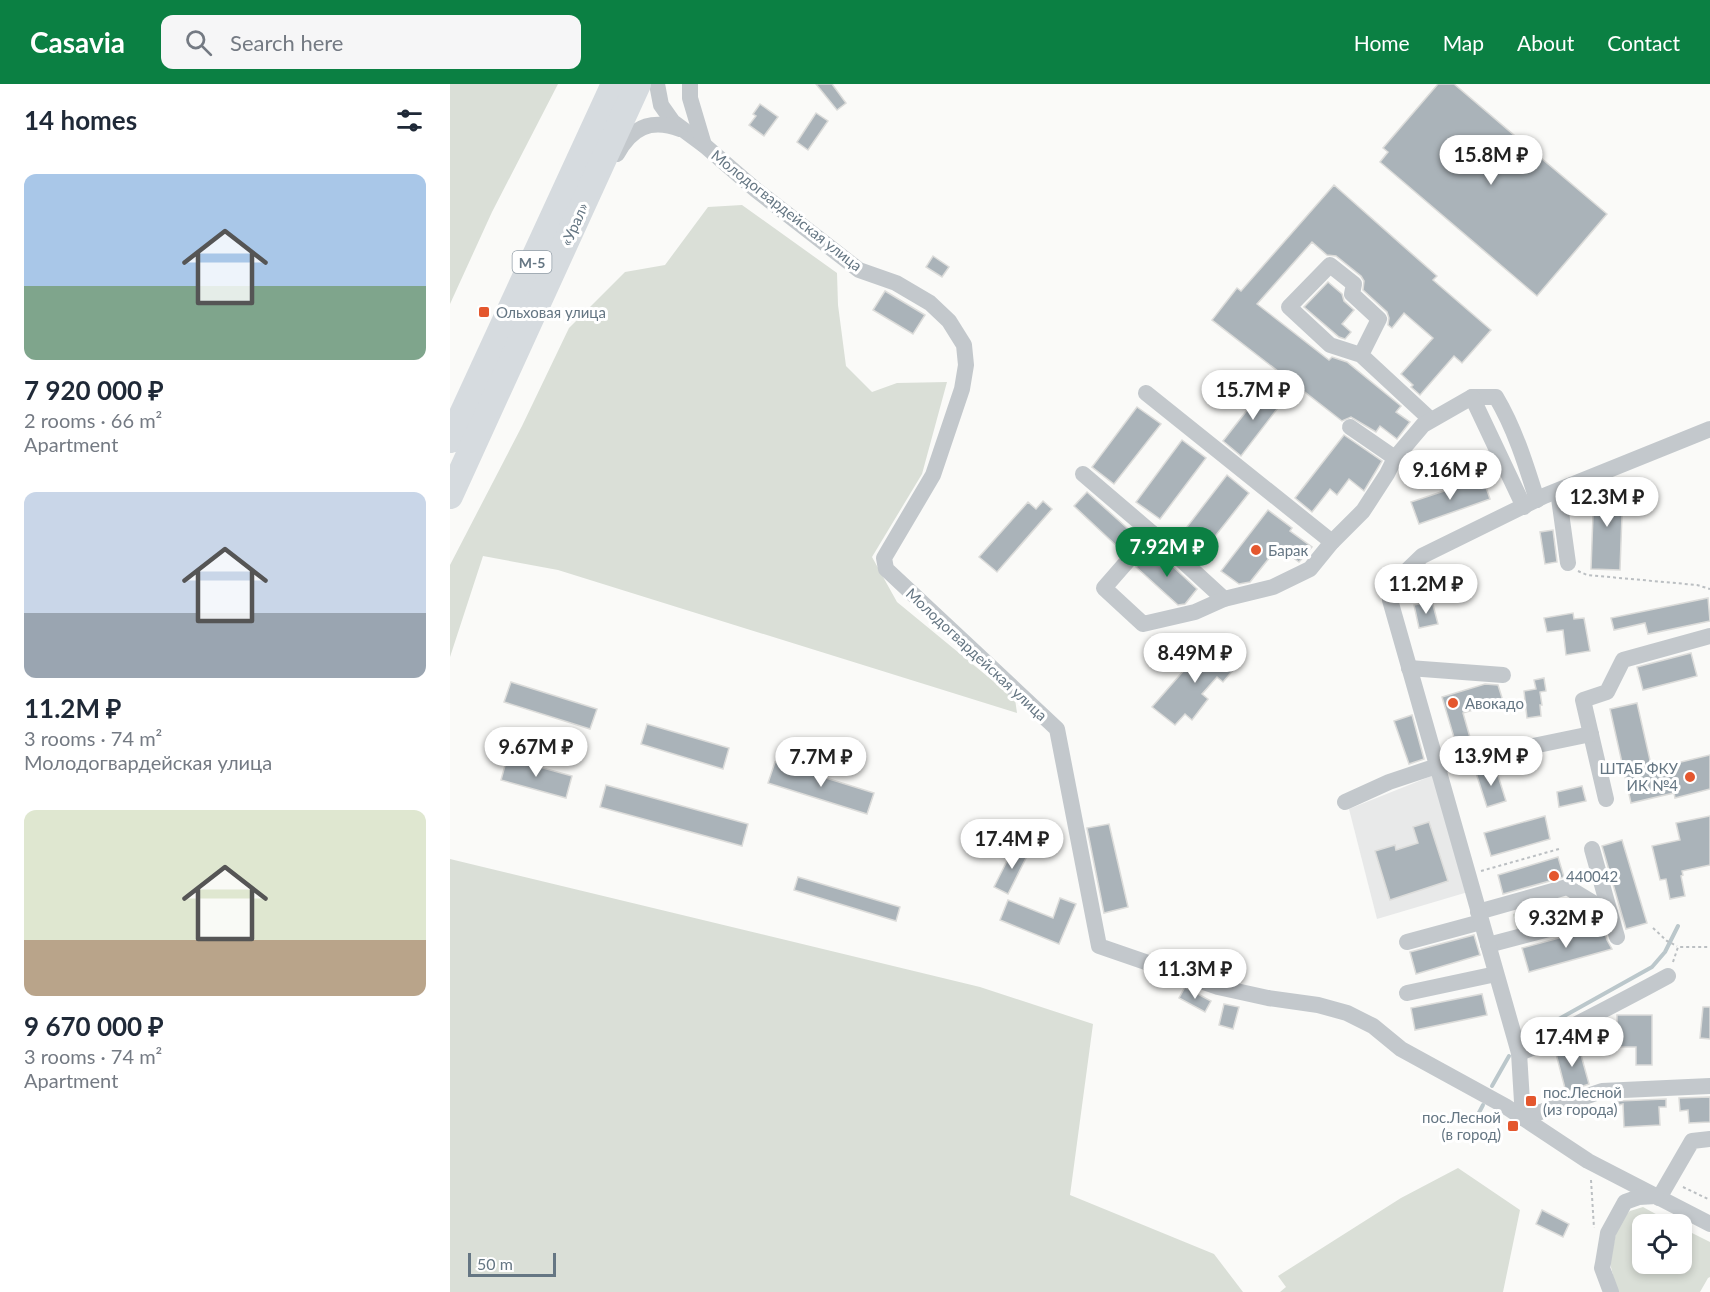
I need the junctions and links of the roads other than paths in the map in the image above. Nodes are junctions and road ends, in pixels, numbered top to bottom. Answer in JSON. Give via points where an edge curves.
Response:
{"nodes":[{"id":1,"x":614,"y":84,"type":"edge"},
{"id":2,"x":638,"y":84,"type":"edge"},
{"id":3,"x":657,"y":84,"type":"edge"},
{"id":4,"x":690,"y":84,"type":"edge"},
{"id":5,"x":686,"y":132,"type":"junction"},
{"id":6,"x":704,"y":145,"type":"junction"},
{"id":7,"x":1361,"y":355,"type":"junction"},
{"id":8,"x":1146,"y":393,"type":"dead end"},
{"id":9,"x":1472,"y":397,"type":"junction"},
{"id":10,"x":1430,"y":419,"type":"junction"},
{"id":11,"x":1350,"y":427,"type":"dead end"},
{"id":12,"x":1710,"y":429,"type":"edge"},
{"id":13,"x":450,"y":440,"type":"edge"},
{"id":14,"x":1395,"y":458,"type":"junction"},
{"id":15,"x":463,"y":468,"type":"junction"},
{"id":16,"x":1083,"y":474,"type":"dead end"},
{"id":17,"x":1558,"y":491,"type":"junction"},
{"id":18,"x":450,"y":496,"type":"edge"},
{"id":19,"x":1530,"y":504,"type":"junction"},
{"id":20,"x":1152,"y":533,"type":"junction"},
{"id":21,"x":1332,"y":542,"type":"junction"},
{"id":22,"x":1568,"y":563,"type":"road end"},
{"id":23,"x":1224,"y":599,"type":"junction"},
{"id":24,"x":1710,"y":636,"type":"edge"},
{"id":25,"x":1409,"y":668,"type":"junction"},
{"id":26,"x":1503,"y":675,"type":"dead end"},
{"id":27,"x":1591,"y":734,"type":"junction"},
{"id":28,"x":1437,"y":766,"type":"junction"},
{"id":29,"x":1606,"y":799,"type":"dead end"},
{"id":30,"x":1345,"y":802,"type":"dead end"},
{"id":31,"x":1592,"y":849,"type":"dead end"},
{"id":32,"x":1610,"y":914,"type":"junction"},
{"id":33,"x":1480,"y":917,"type":"junction"},
{"id":34,"x":1617,"y":938,"type":"dead end"},
{"id":35,"x":1407,"y":942,"type":"dead end"},
{"id":36,"x":1488,"y":945,"type":"junction"},
{"id":37,"x":1496,"y":974,"type":"junction"},
{"id":38,"x":1668,"y":976,"type":"road end"},
{"id":39,"x":1407,"y":993,"type":"dead end"},
{"id":40,"x":1519,"y":1053,"type":"junction"},
{"id":41,"x":1710,"y":1086,"type":"edge"},
{"id":42,"x":1521,"y":1100,"type":"junction"},
{"id":43,"x":1505,"y":1106,"type":"junction"},
{"id":44,"x":1523,"y":1118,"type":"junction"},
{"id":45,"x":1710,"y":1140,"type":"edge"},
{"id":46,"x":1657,"y":1197,"type":"junction"},
{"id":47,"x":1710,"y":1224,"type":"edge"},
{"id":48,"x":1611,"y":1292,"type":"edge"}],
"edges":[{"from":1,"to":13,"type":"highway","name":"«Урал»","number":"М-5"},
{"from":2,"to":15,"type":"highway","name":"«Урал»","number":"М-5"},
{"from":3,"to":5,"type":"street","name":"Молодогвардейская улица","via":[[664,112]]},
{"from":4,"to":6,"type":"street","via":[[690,98]]},
{"from":5,"to":6,"type":"street","name":"Молодогвардейская улица"},
{"from":5,"to":15,"type":"street","via":[[653,125],[634,131],[624,142],[528,348]]},
{"from":6,"to":43,"type":"street","name":"Молодогвардейская улица","via":[[860,270],[896,283],[930,303],[949,321],[964,345],[962,389],[933,475],[884,558],[886,569],[1058,729],[1099,946],[1218,987],[1347,1013],[1373,1026],[1401,1049]]},
{"from":7,"to":7,"type":"street","via":[[1330,345],[1290,307],[1330,265],[1354,284],[1352,294],[1379,319]]},
{"from":7,"to":10,"type":"street"},
{"from":8,"to":21,"type":"street"},
{"from":9,"to":10,"type":"street"},
{"from":9,"to":19,"type":"street"},
{"from":9,"to":19,"type":"street","via":[[1497,397],[1523,457]]},
{"from":10,"to":14,"type":"street"},
{"from":11,"to":14,"type":"street"},
{"from":12,"to":17,"type":"street"},
{"from":14,"to":21,"type":"street","via":[[1363,511]]},
{"from":15,"to":18,"type":"highway","name":"«Урал»","number":"М-5"},
{"from":16,"to":20,"type":"street"},
{"from":17,"to":19,"type":"street"},
{"from":17,"to":22,"type":"street"},
{"from":19,"to":25,"type":"street","via":[[1422,556],[1393,584],[1390,600]]},
{"from":20,"to":23,"type":"street"},
{"from":20,"to":23,"type":"street","via":[[1104,588],[1143,624],[1195,612]]},
{"from":21,"to":23,"type":"street","via":[[1310,569],[1273,586]]},
{"from":24,"to":27,"type":"street","via":[[1623,660],[1606,692],[1583,700]]},
{"from":25,"to":26,"type":"street"},
{"from":25,"to":28,"type":"street"},
{"from":27,"to":28,"type":"street"},
{"from":27,"to":29,"type":"street"},
{"from":28,"to":30,"type":"street"},
{"from":28,"to":33,"type":"street"},
{"from":31,"to":32,"type":"street"},
{"from":32,"to":33,"type":"street","via":[[1567,886]]},
{"from":32,"to":34,"type":"street"},
{"from":32,"to":36,"type":"street"},
{"from":33,"to":35,"type":"street"},
{"from":33,"to":36,"type":"street"},
{"from":36,"to":37,"type":"street"},
{"from":37,"to":39,"type":"street"},
{"from":37,"to":40,"type":"street"},
{"from":38,"to":40,"type":"street","via":[[1538,1047]]},
{"from":40,"to":42,"type":"street"},
{"from":41,"to":44,"type":"street","via":[[1602,1091]]},
{"from":42,"to":43,"type":"street","via":[[1514,1095],[1507,1098]]},
{"from":42,"to":44,"type":"street"},
{"from":43,"to":44,"type":"street","name":"Молодогвардейская улица"},
{"from":44,"to":46,"type":"street","name":"Молодогвардейская улица","via":[[1592,1163]]},
{"from":45,"to":46,"type":"street","via":[[1692,1141]]},
{"from":46,"to":47,"type":"street","name":"Молодогвардейская улица"},
{"from":46,"to":48,"type":"street","via":[[1625,1202],[1608,1233],[1602,1268]]}]}
